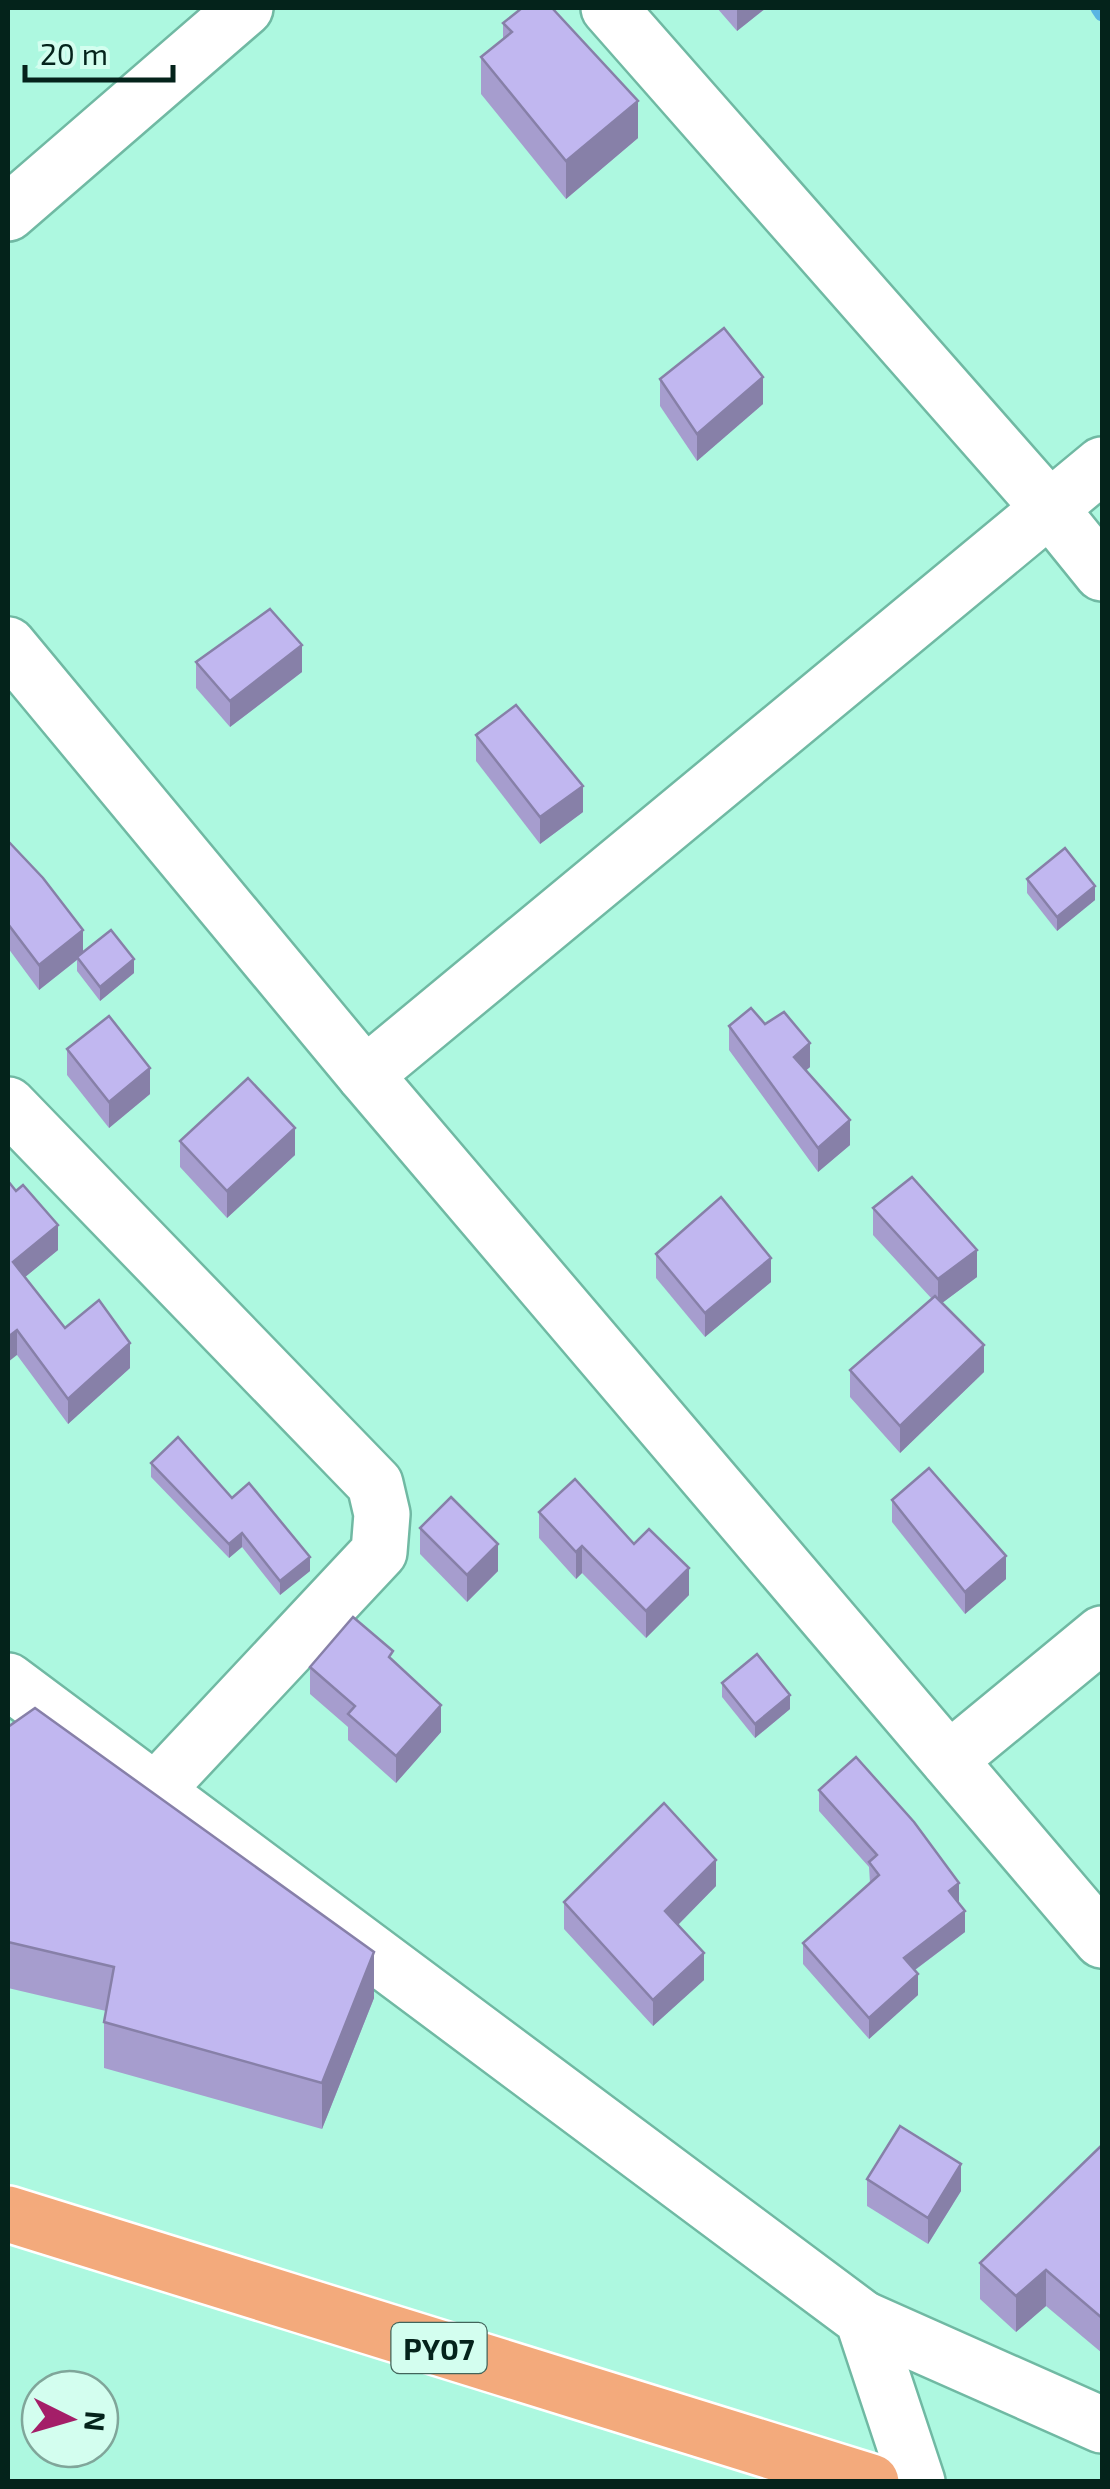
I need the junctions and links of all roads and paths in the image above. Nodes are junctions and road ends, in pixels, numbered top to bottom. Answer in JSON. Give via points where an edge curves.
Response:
{"nodes":[{"id":1,"x":245,"y":8,"type":"edge"},
{"id":2,"x":609,"y":8,"type":"edge"},
{"id":3,"x":8,"y":212,"type":"edge"},
{"id":4,"x":1102,"y":465,"type":"edge"},
{"id":5,"x":1052,"y":510,"type":"junction"},
{"id":6,"x":1102,"y":574,"type":"edge"},
{"id":7,"x":8,"y":645,"type":"edge"},
{"id":8,"x":365,"y":1075,"type":"junction"},
{"id":9,"x":8,"y":1106,"type":"edge"},
{"id":10,"x":1102,"y":1634,"type":"edge"},
{"id":11,"x":8,"y":1681,"type":"edge"},
{"id":12,"x":949,"y":1760,"type":"junction"},
{"id":13,"x":156,"y":1790,"type":"junction"},
{"id":14,"x":1102,"y":1940,"type":"edge"},
{"id":15,"x":8,"y":2214,"type":"edge"},
{"id":16,"x":863,"y":2320,"type":"junction"},
{"id":17,"x":1102,"y":2425,"type":"edge"},
{"id":18,"x":870,"y":2482,"type":"edge"},
{"id":19,"x":917,"y":2482,"type":"edge"}],
"edges":[{"from":1,"to":3,"type":"street"},
{"from":2,"to":5,"type":"street"},
{"from":4,"to":5,"type":"street"},
{"from":5,"to":6,"type":"street"},
{"from":5,"to":8,"type":"street"},
{"from":7,"to":8,"type":"street"},
{"from":8,"to":12,"type":"street"},
{"from":9,"to":13,"type":"street","via":[[375,1484],[382,1514],[379,1552]]},
{"from":10,"to":12,"type":"street"},
{"from":11,"to":13,"type":"street"},
{"from":12,"to":14,"type":"street"},
{"from":13,"to":16,"type":"street"},
{"from":15,"to":18,"type":"highway","number":"PY07"},
{"from":16,"to":17,"type":"street"},
{"from":16,"to":19,"type":"street"}]}
